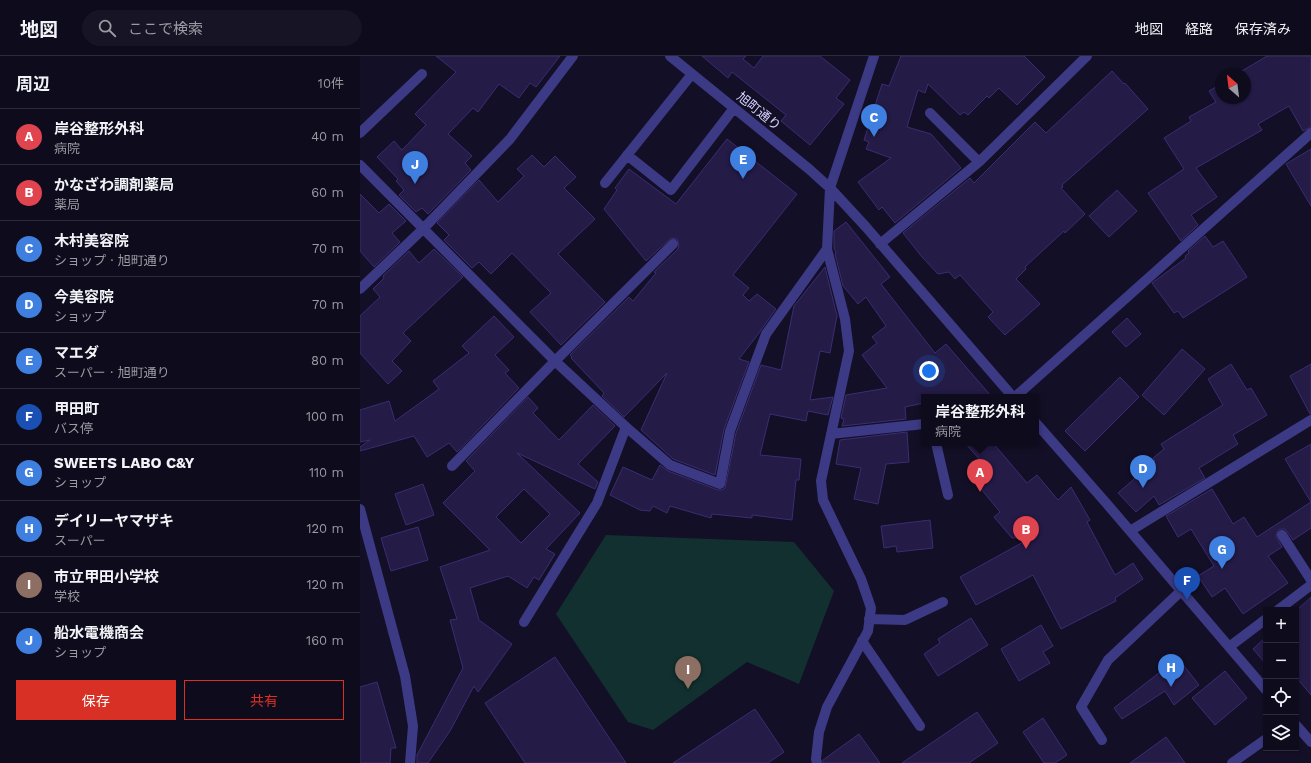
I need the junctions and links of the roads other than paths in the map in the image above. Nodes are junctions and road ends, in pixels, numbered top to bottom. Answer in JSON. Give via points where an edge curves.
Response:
{"nodes":[{"id":1,"x":574,"y":56,"type":"edge"},
{"id":2,"x":670,"y":56,"type":"edge"},
{"id":3,"x":874,"y":56,"type":"edge"},
{"id":4,"x":1087,"y":56,"type":"edge"},
{"id":5,"x":422,"y":74,"type":"dead end"},
{"id":6,"x":692,"y":74,"type":"junction"},
{"id":7,"x":734,"y":108,"type":"junction"},
{"id":8,"x":930,"y":113,"type":"dead end"},
{"id":9,"x":360,"y":133,"type":"edge"},
{"id":10,"x":1311,"y":133,"type":"edge"},
{"id":11,"x":627,"y":155,"type":"junction"},
{"id":12,"x":979,"y":162,"type":"junction"},
{"id":13,"x":360,"y":165,"type":"edge"},
{"id":14,"x":605,"y":183,"type":"dead end"},
{"id":15,"x":830,"y":188,"type":"junction"},
{"id":16,"x":423,"y":229,"type":"junction"},
{"id":17,"x":673,"y":244,"type":"dead end"},
{"id":18,"x":880,"y":244,"type":"junction"},
{"id":19,"x":828,"y":249,"type":"junction"},
{"id":20,"x":360,"y":289,"type":"edge"},
{"id":21,"x":555,"y":361,"type":"junction"},
{"id":22,"x":1011,"y":394,"type":"edge"},
{"id":23,"x":1017,"y":394,"type":"edge"},
{"id":24,"x":1311,"y":420,"type":"edge"},
{"id":25,"x":921,"y":424,"type":"edge"},
{"id":26,"x":626,"y":427,"type":"junction"},
{"id":27,"x":1039,"y":427,"type":"edge"},
{"id":28,"x":831,"y":434,"type":"junction"},
{"id":29,"x":937,"y":446,"type":"edge"},
{"id":30,"x":452,"y":466,"type":"dead end"},
{"id":31,"x":948,"y":495,"type":"dead end"},
{"id":32,"x":360,"y":509,"type":"edge"},
{"id":33,"x":1130,"y":531,"type":"junction"},
{"id":34,"x":1282,"y":535,"type":"dead end"},
{"id":35,"x":1311,"y":580,"type":"edge"},
{"id":36,"x":1311,"y":585,"type":"edge"},
{"id":37,"x":1181,"y":591,"type":"junction"},
{"id":38,"x":943,"y":602,"type":"dead end"},
{"id":39,"x":1282,"y":607,"type":"edge"},
{"id":40,"x":869,"y":618,"type":"junction"},
{"id":41,"x":1263,"y":621,"type":"edge"},
{"id":42,"x":524,"y":622,"type":"dead end"},
{"id":43,"x":862,"y":641,"type":"junction"},
{"id":44,"x":1229,"y":647,"type":"junction"},
{"id":45,"x":1263,"y":687,"type":"edge"},
{"id":46,"x":920,"y":726,"type":"dead end"},
{"id":47,"x":1299,"y":728,"type":"edge"},
{"id":48,"x":1102,"y":740,"type":"dead end"},
{"id":49,"x":1263,"y":741,"type":"edge"},
{"id":50,"x":1311,"y":741,"type":"edge"},
{"id":51,"x":410,"y":763,"type":"edge"},
{"id":52,"x":817,"y":763,"type":"edge"},
{"id":53,"x":1232,"y":763,"type":"edge"}],
"edges":[{"from":1,"to":16,"type":"street","via":[[510,139]]},
{"from":2,"to":6,"type":"street","name":"旭町通り"},
{"from":3,"to":15,"type":"street"},
{"from":4,"to":12,"type":"street"},
{"from":5,"to":9,"type":"street"},
{"from":6,"to":7,"type":"street","name":"旭町通り"},
{"from":6,"to":11,"type":"street"},
{"from":7,"to":11,"type":"street","via":[[671,190]]},
{"from":7,"to":15,"type":"street","name":"旭町通り"},
{"from":8,"to":12,"type":"street"},
{"from":10,"to":23,"type":"street"},
{"from":11,"to":14,"type":"street"},
{"from":12,"to":18,"type":"street"},
{"from":13,"to":16,"type":"street"},
{"from":15,"to":18,"type":"street","name":"旭町通り"},
{"from":15,"to":19,"type":"street"},
{"from":16,"to":20,"type":"street"},
{"from":16,"to":21,"type":"street"},
{"from":17,"to":21,"type":"street"},
{"from":18,"to":22,"type":"street","name":"旭町通り"},
{"from":19,"to":26,"type":"street","via":[[766,334],[730,431],[720,484],[670,465]]},
{"from":19,"to":28,"type":"street","via":[[845,319],[849,350]]},
{"from":21,"to":26,"type":"street"},
{"from":21,"to":30,"type":"street"},
{"from":24,"to":33,"type":"street"},
{"from":25,"to":28,"type":"street"},
{"from":26,"to":42,"type":"street","via":[[598,503]]},
{"from":27,"to":33,"type":"street"},
{"from":28,"to":40,"type":"street","via":[[821,481],[822,500],[861,578],[871,608]]},
{"from":29,"to":31,"type":"street"},
{"from":32,"to":51,"type":"street","via":[[405,676],[413,726]]},
{"from":33,"to":37,"type":"street"},
{"from":34,"to":35,"type":"street"},
{"from":36,"to":39,"type":"street"},
{"from":37,"to":44,"type":"street"},
{"from":37,"to":48,"type":"street","via":[[1108,660],[1081,707]]},
{"from":38,"to":40,"type":"street","via":[[906,620]]},
{"from":40,"to":43,"type":"street","via":[[868,631]]},
{"from":41,"to":44,"type":"street"},
{"from":43,"to":46,"type":"street"},
{"from":43,"to":52,"type":"street","via":[[827,707],[819,732]]},
{"from":44,"to":45,"type":"street"},
{"from":47,"to":50,"type":"street"},
{"from":49,"to":53,"type":"street"}]}
